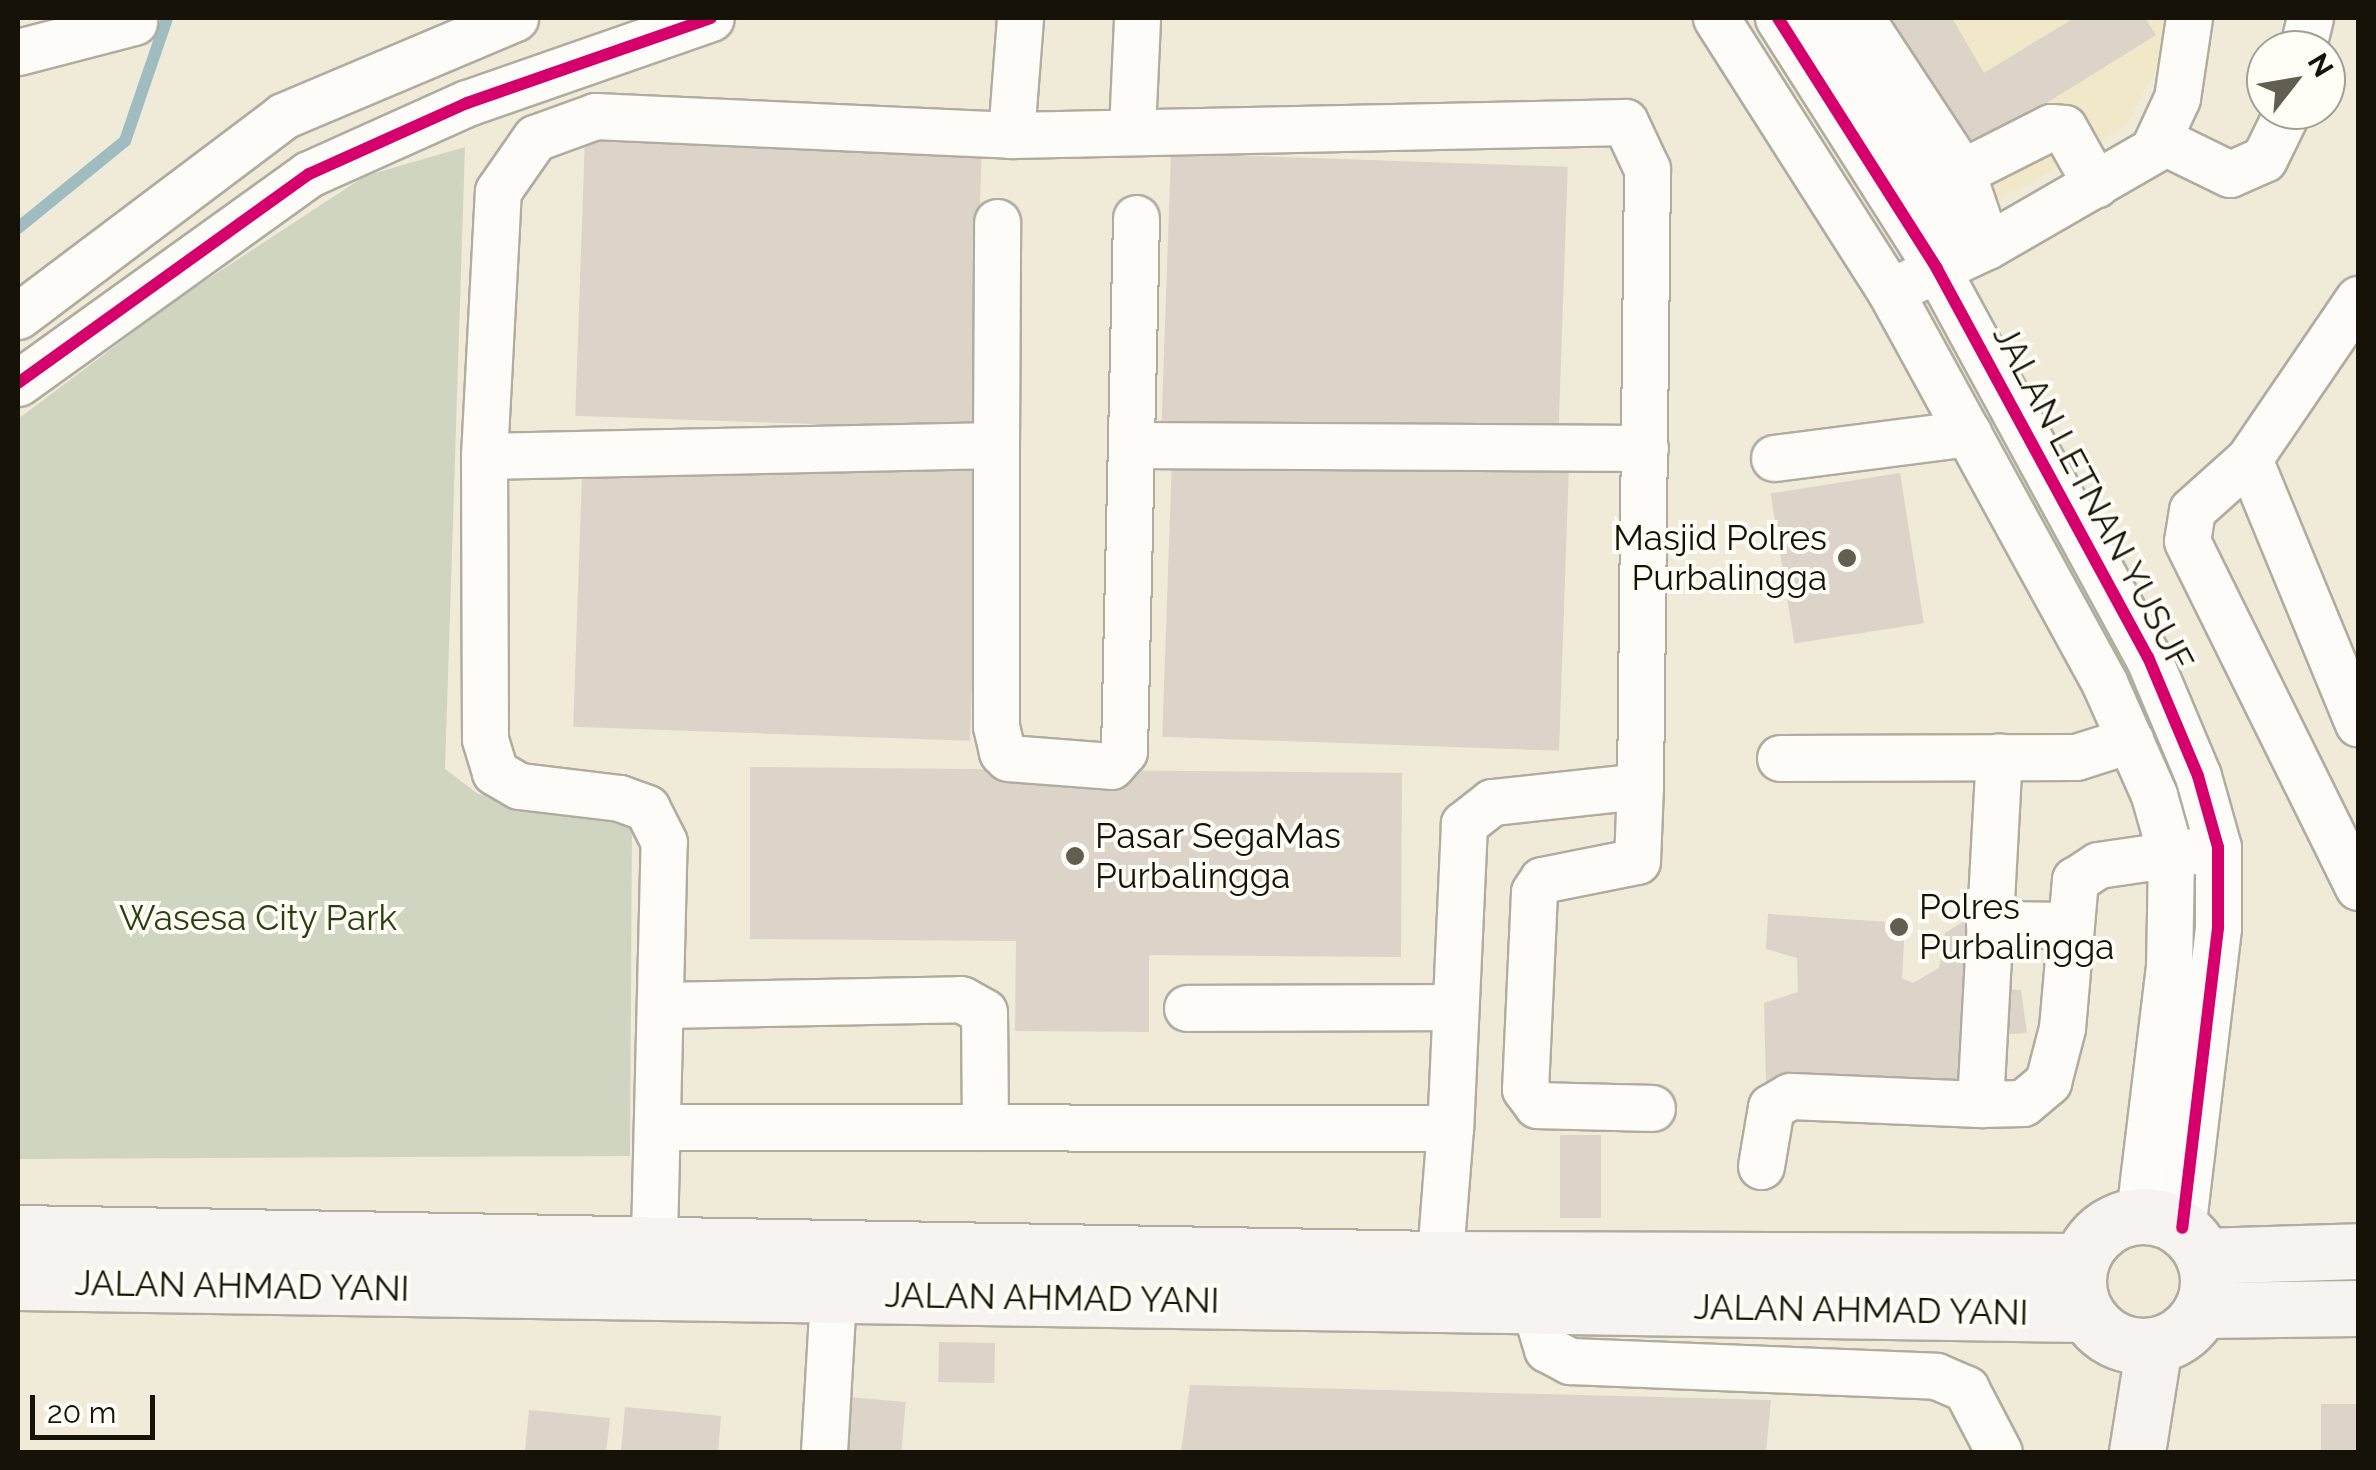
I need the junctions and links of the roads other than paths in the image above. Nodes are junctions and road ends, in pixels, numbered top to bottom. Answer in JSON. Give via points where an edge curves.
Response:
{"nodes":[{"id":1,"x":515,"y":18,"type":"edge"},
{"id":2,"x":710,"y":18,"type":"edge"},
{"id":3,"x":1020,"y":18,"type":"edge"},
{"id":4,"x":1136,"y":18,"type":"edge"},
{"id":5,"x":1716,"y":18,"type":"edge"},
{"id":6,"x":1778,"y":18,"type":"edge"},
{"id":7,"x":1823,"y":18,"type":"edge"},
{"id":8,"x":1862,"y":18,"type":"edge"},
{"id":9,"x":2189,"y":18,"type":"edge"},
{"id":10,"x":134,"y":22,"type":"dead end"},
{"id":11,"x":18,"y":52,"type":"edge"},
{"id":12,"x":1132,"y":130,"type":"junction"},
{"id":13,"x":2278,"y":130,"type":"edge"},
{"id":14,"x":1011,"y":135,"type":"junction"},
{"id":15,"x":2152,"y":150,"type":"junction"},
{"id":16,"x":1962,"y":172,"type":"junction"},
{"id":17,"x":2096,"y":185,"type":"junction"},
{"id":18,"x":1136,"y":218,"type":"dead end"},
{"id":19,"x":997,"y":222,"type":"dead end"},
{"id":20,"x":1962,"y":257,"type":"junction"},
{"id":21,"x":1890,"y":291,"type":"junction"},
{"id":22,"x":2358,"y":300,"type":"edge"},
{"id":23,"x":18,"y":316,"type":"edge"},
{"id":24,"x":34,"y":370,"type":"edge"},
{"id":25,"x":1968,"y":433,"type":"junction"},
{"id":26,"x":996,"y":445,"type":"junction"},
{"id":27,"x":1132,"y":445,"type":"junction"},
{"id":28,"x":1646,"y":448,"type":"junction"},
{"id":29,"x":484,"y":456,"type":"junction"},
{"id":30,"x":1774,"y":458,"type":"dead end"},
{"id":31,"x":2249,"y":460,"type":"junction"},
{"id":32,"x":2358,"y":723,"type":"edge"},
{"id":33,"x":2130,"y":740,"type":"junction"},
{"id":34,"x":1999,"y":757,"type":"junction"},
{"id":35,"x":1780,"y":758,"type":"dead end"},
{"id":36,"x":1640,"y":786,"type":"junction"},
{"id":37,"x":2218,"y":847,"type":"junction"},
{"id":38,"x":2171,"y":855,"type":"junction"},
{"id":39,"x":2358,"y":887,"type":"edge"},
{"id":40,"x":1989,"y":924,"type":"junction"},
{"id":41,"x":2066,"y":925,"type":"junction"},
{"id":42,"x":661,"y":1005,"type":"junction"},
{"id":43,"x":1451,"y":1006,"type":"junction"},
{"id":44,"x":1187,"y":1008,"type":"dead end"},
{"id":45,"x":1980,"y":1104,"type":"junction"},
{"id":46,"x":1652,"y":1108,"type":"dead end"},
{"id":47,"x":657,"y":1127,"type":"junction"},
{"id":48,"x":985,"y":1127,"type":"junction"},
{"id":49,"x":1450,"y":1128,"type":"junction"},
{"id":50,"x":1761,"y":1166,"type":"dead end"},
{"id":51,"x":18,"y":1233,"type":"edge"},
{"id":52,"x":2174,"y":1233,"type":"junction"},
{"id":53,"x":2358,"y":1251,"type":"edge"},
{"id":54,"x":653,"y":1267,"type":"junction"},
{"id":55,"x":18,"y":1282,"type":"edge"},
{"id":56,"x":1438,"y":1282,"type":"junction"},
{"id":57,"x":2083,"y":1287,"type":"junction"},
{"id":58,"x":833,"y":1295,"type":"junction"},
{"id":59,"x":1534,"y":1306,"type":"junction"},
{"id":60,"x":2358,"y":1308,"type":"edge"},
{"id":61,"x":2201,"y":1310,"type":"junction"},
{"id":62,"x":2154,"y":1346,"type":"junction"},
{"id":63,"x":824,"y":1452,"type":"edge"},
{"id":64,"x":1999,"y":1452,"type":"edge"},
{"id":65,"x":2137,"y":1452,"type":"edge"}],
"edges":[{"from":1,"to":23,"type":"street","via":[[283,116]]},
{"from":2,"to":24,"type":"street","via":[[467,103],[309,174]]},
{"from":3,"to":14,"type":"street"},
{"from":4,"to":12,"type":"street"},
{"from":5,"to":21,"type":"street"},
{"from":6,"to":20,"type":"street","name":"JALAN LETNAN YUSUF"},
{"from":7,"to":20,"type":"street"},
{"from":8,"to":16,"type":"street"},
{"from":9,"to":15,"type":"street","via":[[2177,98]]},
{"from":10,"to":11,"type":"street"},
{"from":12,"to":14,"type":"street"},
{"from":12,"to":28,"type":"street","via":[[1625,122],[1647,169]]},
{"from":13,"to":15,"type":"street","via":[[2264,160],[2230,174],[2164,142]]},
{"from":14,"to":29,"type":"street","via":[[594,116],[535,138],[498,191]]},
{"from":15,"to":17,"type":"street"},
{"from":16,"to":17,"type":"street","via":[[2051,127],[2064,128]]},
{"from":16,"to":20,"type":"street"},
{"from":17,"to":20,"type":"street"},
{"from":18,"to":27,"type":"street"},
{"from":19,"to":26,"type":"street"},
{"from":20,"to":21,"type":"street"},
{"from":20,"to":37,"type":"street","name":"JALAN LETNAN YUSUF","via":[[2148,657],[2198,776]]},
{"from":21,"to":25,"type":"street"},
{"from":22,"to":31,"type":"street"},
{"from":25,"to":30,"type":"street"},
{"from":25,"to":33,"type":"street"},
{"from":26,"to":27,"type":"street","via":[[998,742],[1008,758],[1112,766],[1124,751]]},
{"from":26,"to":29,"type":"street"},
{"from":27,"to":28,"type":"street"},
{"from":28,"to":36,"type":"street"},
{"from":29,"to":42,"type":"street","via":[[485,739],[495,772],[520,786],[620,798],[647,808],[664,842]]},
{"from":31,"to":32,"type":"street"},
{"from":31,"to":39,"type":"street","via":[[2192,510],[2187,541]]},
{"from":33,"to":34,"type":"street","via":[[2076,757]]},
{"from":33,"to":38,"type":"street"},
{"from":34,"to":35,"type":"street"},
{"from":34,"to":40,"type":"street"},
{"from":36,"to":43,"type":"street","via":[[1492,802],[1464,824]]},
{"from":36,"to":46,"type":"street","via":[[1637,861],[1542,880],[1534,892],[1525,1089],[1536,1104]]},
{"from":37,"to":38,"type":"street"},
{"from":37,"to":52,"type":"street","name":"JALAN LETNAN YUSUF","via":[[2218,928]]},
{"from":38,"to":41,"type":"street","via":[[2098,864],[2075,880]]},
{"from":38,"to":52,"type":"street"},
{"from":40,"to":41,"type":"street"},
{"from":40,"to":45,"type":"street"},
{"from":41,"to":45,"type":"street","via":[[2062,1028],[2048,1082],[2023,1104]]},
{"from":42,"to":47,"type":"street"},
{"from":42,"to":48,"type":"street","via":[[961,999],[984,1012]]},
{"from":43,"to":44,"type":"street"},
{"from":43,"to":49,"type":"street"},
{"from":45,"to":50,"type":"street","via":[[1790,1096],[1771,1108]]},
{"from":47,"to":48,"type":"street"},
{"from":47,"to":54,"type":"street"},
{"from":48,"to":49,"type":"street"},
{"from":49,"to":56,"type":"street"},
{"from":51,"to":54,"type":"main road","name":"JALAN AHMAD YANI"},
{"from":52,"to":53,"type":"main road"},
{"from":52,"to":57,"type":"main road","via":[[2102,1229]]},
{"from":52,"to":61,"type":"main road","via":[[2207,1292]]},
{"from":54,"to":55,"type":"main road","name":"JALAN AHMAD YANI"},
{"from":54,"to":56,"type":"main road","name":"JALAN AHMAD YANI"},
{"from":54,"to":58,"type":"main road","name":"JALAN AHMAD YANI"},
{"from":56,"to":57,"type":"main road","name":"JALAN AHMAD YANI"},
{"from":56,"to":58,"type":"main road","name":"JALAN AHMAD YANI"},
{"from":56,"to":59,"type":"main road","name":"JALAN AHMAD YANI"},
{"from":57,"to":59,"type":"main road","name":"JALAN AHMAD YANI"},
{"from":57,"to":62,"type":"main road","via":[[2123,1343]]},
{"from":58,"to":63,"type":"street"},
{"from":59,"to":64,"type":"street","via":[[1546,1349],[1570,1361],[1936,1376],[1966,1388]]},
{"from":60,"to":61,"type":"main road"},
{"from":61,"to":62,"type":"main road","via":[[2182,1334]]},
{"from":62,"to":65,"type":"main road"}]}
